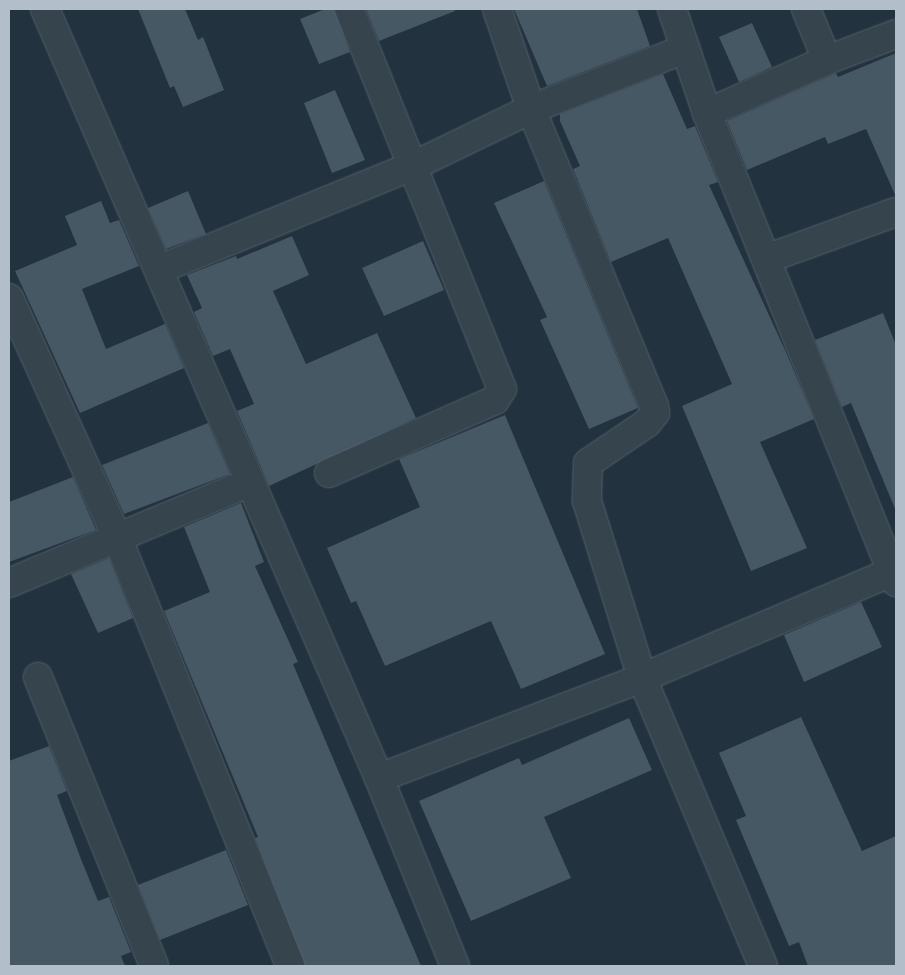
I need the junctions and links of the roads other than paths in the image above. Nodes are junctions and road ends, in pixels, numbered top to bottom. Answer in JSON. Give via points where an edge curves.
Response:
{"nodes":[{"id":1,"x":47,"y":9,"type":"edge"},
{"id":2,"x":349,"y":9,"type":"edge"},
{"id":3,"x":497,"y":9,"type":"edge"},
{"id":4,"x":672,"y":9,"type":"edge"},
{"id":5,"x":806,"y":9,"type":"edge"},
{"id":6,"x":896,"y":34,"type":"edge"},
{"id":7,"x":685,"y":48,"type":"junction"},
{"id":8,"x":827,"y":60,"type":"junction"},
{"id":9,"x":531,"y":108,"type":"junction"},
{"id":10,"x":707,"y":113,"type":"junction"},
{"id":11,"x":413,"y":166,"type":"junction"},
{"id":12,"x":896,"y":212,"type":"edge"},
{"id":13,"x":766,"y":259,"type":"junction"},
{"id":14,"x":160,"y":269,"type":"junction"},
{"id":15,"x":9,"y":298,"type":"edge"},
{"id":16,"x":329,"y":473,"type":"dead end"},
{"id":17,"x":251,"y":482,"type":"junction"},
{"id":18,"x":117,"y":537,"type":"junction"},
{"id":19,"x":894,"y":577,"type":"edge"},
{"id":20,"x":9,"y":583,"type":"edge"},
{"id":21,"x":38,"y":677,"type":"dead end"},
{"id":22,"x":642,"y":678,"type":"junction"},
{"id":23,"x":380,"y":778,"type":"junction"},
{"id":24,"x":154,"y":966,"type":"edge"},
{"id":25,"x":290,"y":966,"type":"edge"},
{"id":26,"x":455,"y":966,"type":"edge"},
{"id":27,"x":763,"y":966,"type":"edge"}],
"edges":[{"from":1,"to":14,"type":"street"},
{"from":2,"to":11,"type":"street"},
{"from":3,"to":9,"type":"street"},
{"from":4,"to":7,"type":"street"},
{"from":5,"to":8,"type":"street"},
{"from":6,"to":8,"type":"street"},
{"from":7,"to":9,"type":"street"},
{"from":7,"to":10,"type":"street"},
{"from":8,"to":10,"type":"street"},
{"from":9,"to":11,"type":"street"},
{"from":9,"to":22,"type":"street","via":[[654,406],[655,413],[647,422],[588,463],[587,501]]},
{"from":10,"to":13,"type":"street"},
{"from":11,"to":14,"type":"street"},
{"from":11,"to":16,"type":"street","via":[[502,389],[494,400]]},
{"from":12,"to":13,"type":"street"},
{"from":13,"to":19,"type":"street"},
{"from":14,"to":17,"type":"street"},
{"from":15,"to":18,"type":"street"},
{"from":17,"to":18,"type":"street"},
{"from":17,"to":23,"type":"street"},
{"from":18,"to":20,"type":"street"},
{"from":18,"to":25,"type":"street"},
{"from":19,"to":22,"type":"street"},
{"from":21,"to":24,"type":"street"},
{"from":22,"to":23,"type":"street"},
{"from":22,"to":27,"type":"street"},
{"from":23,"to":26,"type":"street"}]}
